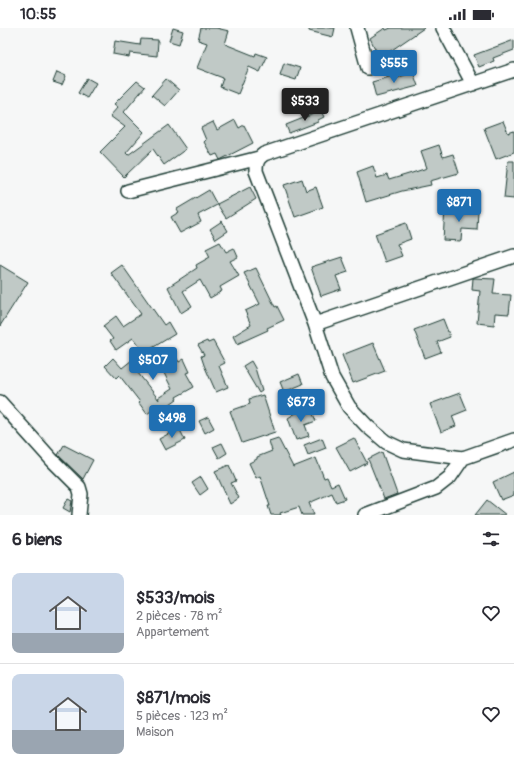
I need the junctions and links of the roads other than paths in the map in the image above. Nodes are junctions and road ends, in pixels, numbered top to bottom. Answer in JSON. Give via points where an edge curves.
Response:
{"nodes":[{"id":1,"x":357,"y":28,"type":"edge"},
{"id":2,"x":443,"y":28,"type":"edge"},
{"id":3,"x":368,"y":68,"type":"dead end"},
{"id":4,"x":514,"y":70,"type":"edge"},
{"id":5,"x":473,"y":84,"type":"junction"},
{"id":6,"x":259,"y":158,"type":"junction"},
{"id":7,"x":128,"y":191,"type":"dead end"},
{"id":8,"x":514,"y":256,"type":"edge"},
{"id":9,"x":315,"y":324,"type":"junction"},
{"id":10,"x":0,"y":402,"type":"edge"},
{"id":11,"x":514,"y":440,"type":"edge"},
{"id":12,"x":463,"y":458,"type":"junction"},
{"id":13,"x":383,"y":512,"type":"edge"},
{"id":14,"x":79,"y":515,"type":"edge"},
{"id":15,"x":365,"y":515,"type":"edge"}],
"edges":[{"from":1,"to":3,"type":"street"},
{"from":2,"to":5,"type":"street"},
{"from":4,"to":5,"type":"street"},
{"from":5,"to":6,"type":"street","via":[[264,154]]},
{"from":6,"to":7,"type":"street"},
{"from":6,"to":9,"type":"street","via":[[256,171]]},
{"from":8,"to":9,"type":"street"},
{"from":9,"to":12,"type":"street","via":[[332,377],[349,407],[367,426],[386,442],[403,450]]},
{"from":10,"to":14,"type":"street","via":[[79,487]]},
{"from":11,"to":12,"type":"street"},
{"from":12,"to":13,"type":"street","via":[[450,477],[436,488]]},
{"from":13,"to":15,"type":"street"}]}
